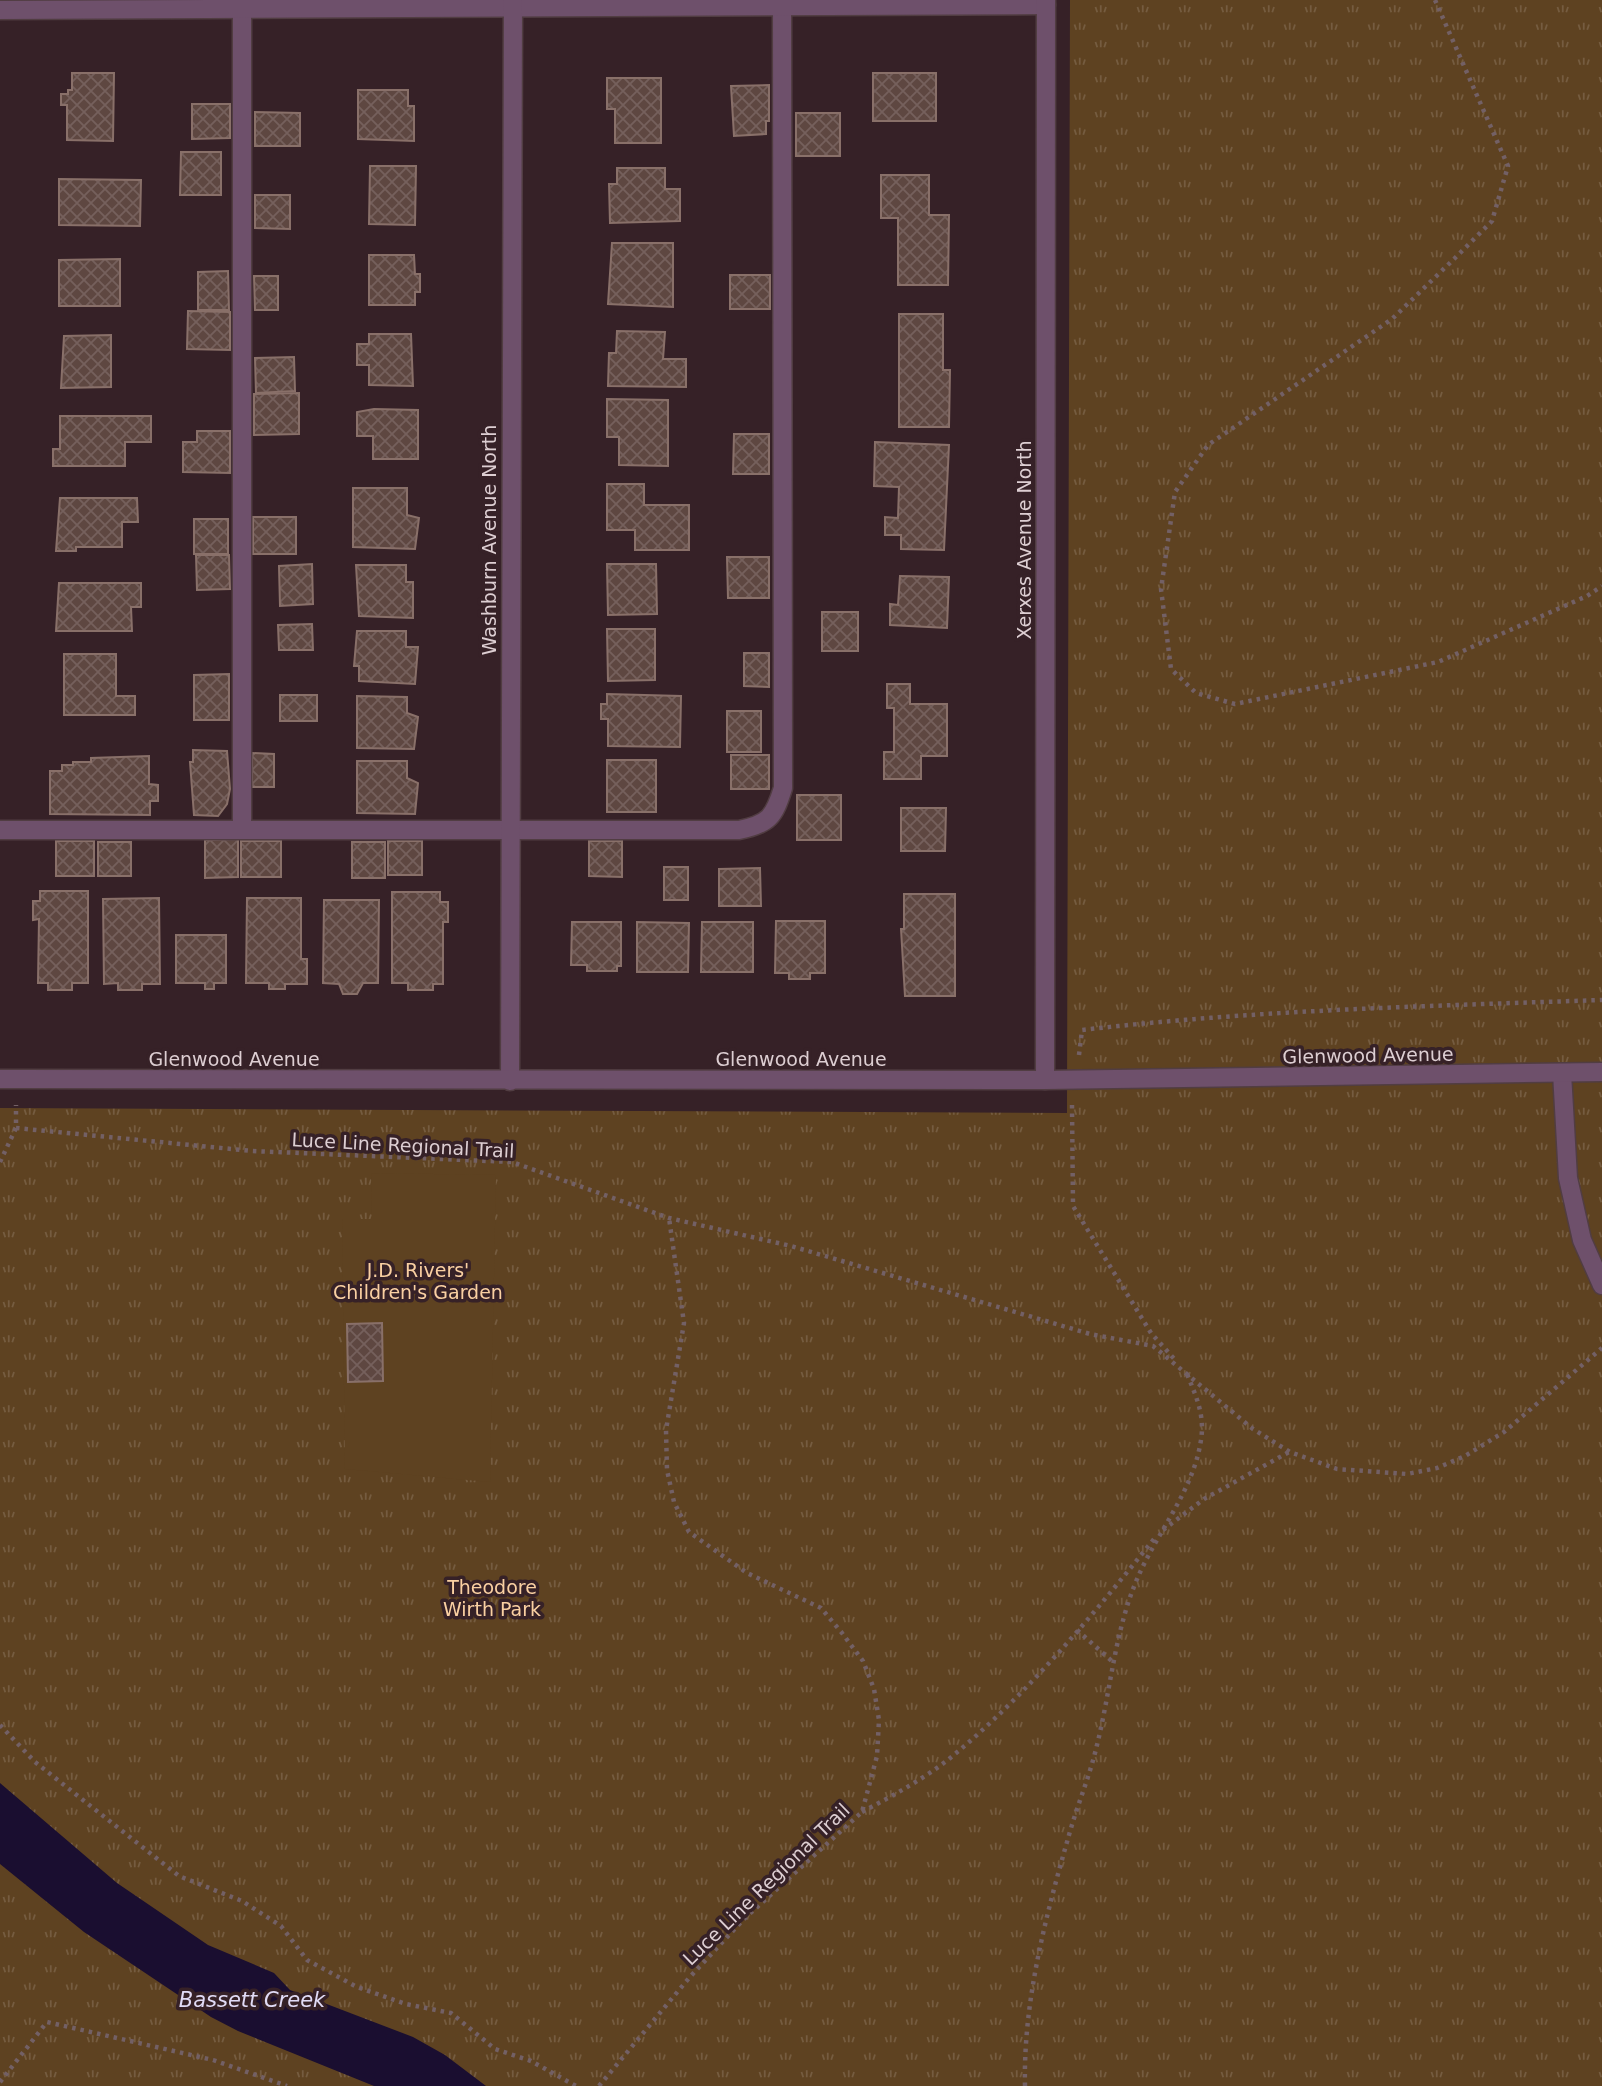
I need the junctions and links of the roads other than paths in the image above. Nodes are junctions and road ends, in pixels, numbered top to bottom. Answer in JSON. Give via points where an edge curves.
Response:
{"nodes":[{"id":1,"x":1046,"y":3,"type":"edge"},
{"id":2,"x":513,"y":4,"type":"edge"},
{"id":3,"x":782,"y":4,"type":"edge"},
{"id":4,"x":242,"y":5,"type":"edge"},
{"id":5,"x":0,"y":10,"type":"edge"},
{"id":6,"x":242,"y":828,"type":"junction"},
{"id":7,"x":508,"y":829,"type":"junction"},
{"id":8,"x":0,"y":830,"type":"edge"},
{"id":9,"x":1602,"y":1072,"type":"edge"},
{"id":10,"x":1562,"y":1073,"type":"junction"},
{"id":11,"x":0,"y":1079,"type":"edge"},
{"id":12,"x":1045,"y":1080,"type":"junction"},
{"id":13,"x":510,"y":1081,"type":"junction"},
{"id":14,"x":1602,"y":1285,"type":"edge"}],
"edges":[{"from":1,"to":3,"type":"street"},
{"from":1,"to":12,"type":"street","name":"Xerxes Avenue North"},
{"from":2,"to":3,"type":"street"},
{"from":2,"to":4,"type":"street"},
{"from":2,"to":7,"type":"street","name":"Washburn Avenue North"},
{"from":3,"to":7,"type":"street","via":[[783,788],[776,811],[761,826],[739,830]]},
{"from":4,"to":5,"type":"street"},
{"from":4,"to":6,"type":"street"},
{"from":6,"to":7,"type":"street"},
{"from":6,"to":8,"type":"street"},
{"from":7,"to":13,"type":"street","name":"Washburn Avenue North"},
{"from":9,"to":10,"type":"street","name":"Glenwood Avenue"},
{"from":10,"to":12,"type":"street","name":"Glenwood Avenue"},
{"from":10,"to":14,"type":"street","via":[[1568,1178],[1582,1240]]},
{"from":11,"to":13,"type":"street","name":"Glenwood Avenue"},
{"from":12,"to":13,"type":"street","name":"Glenwood Avenue"}]}
